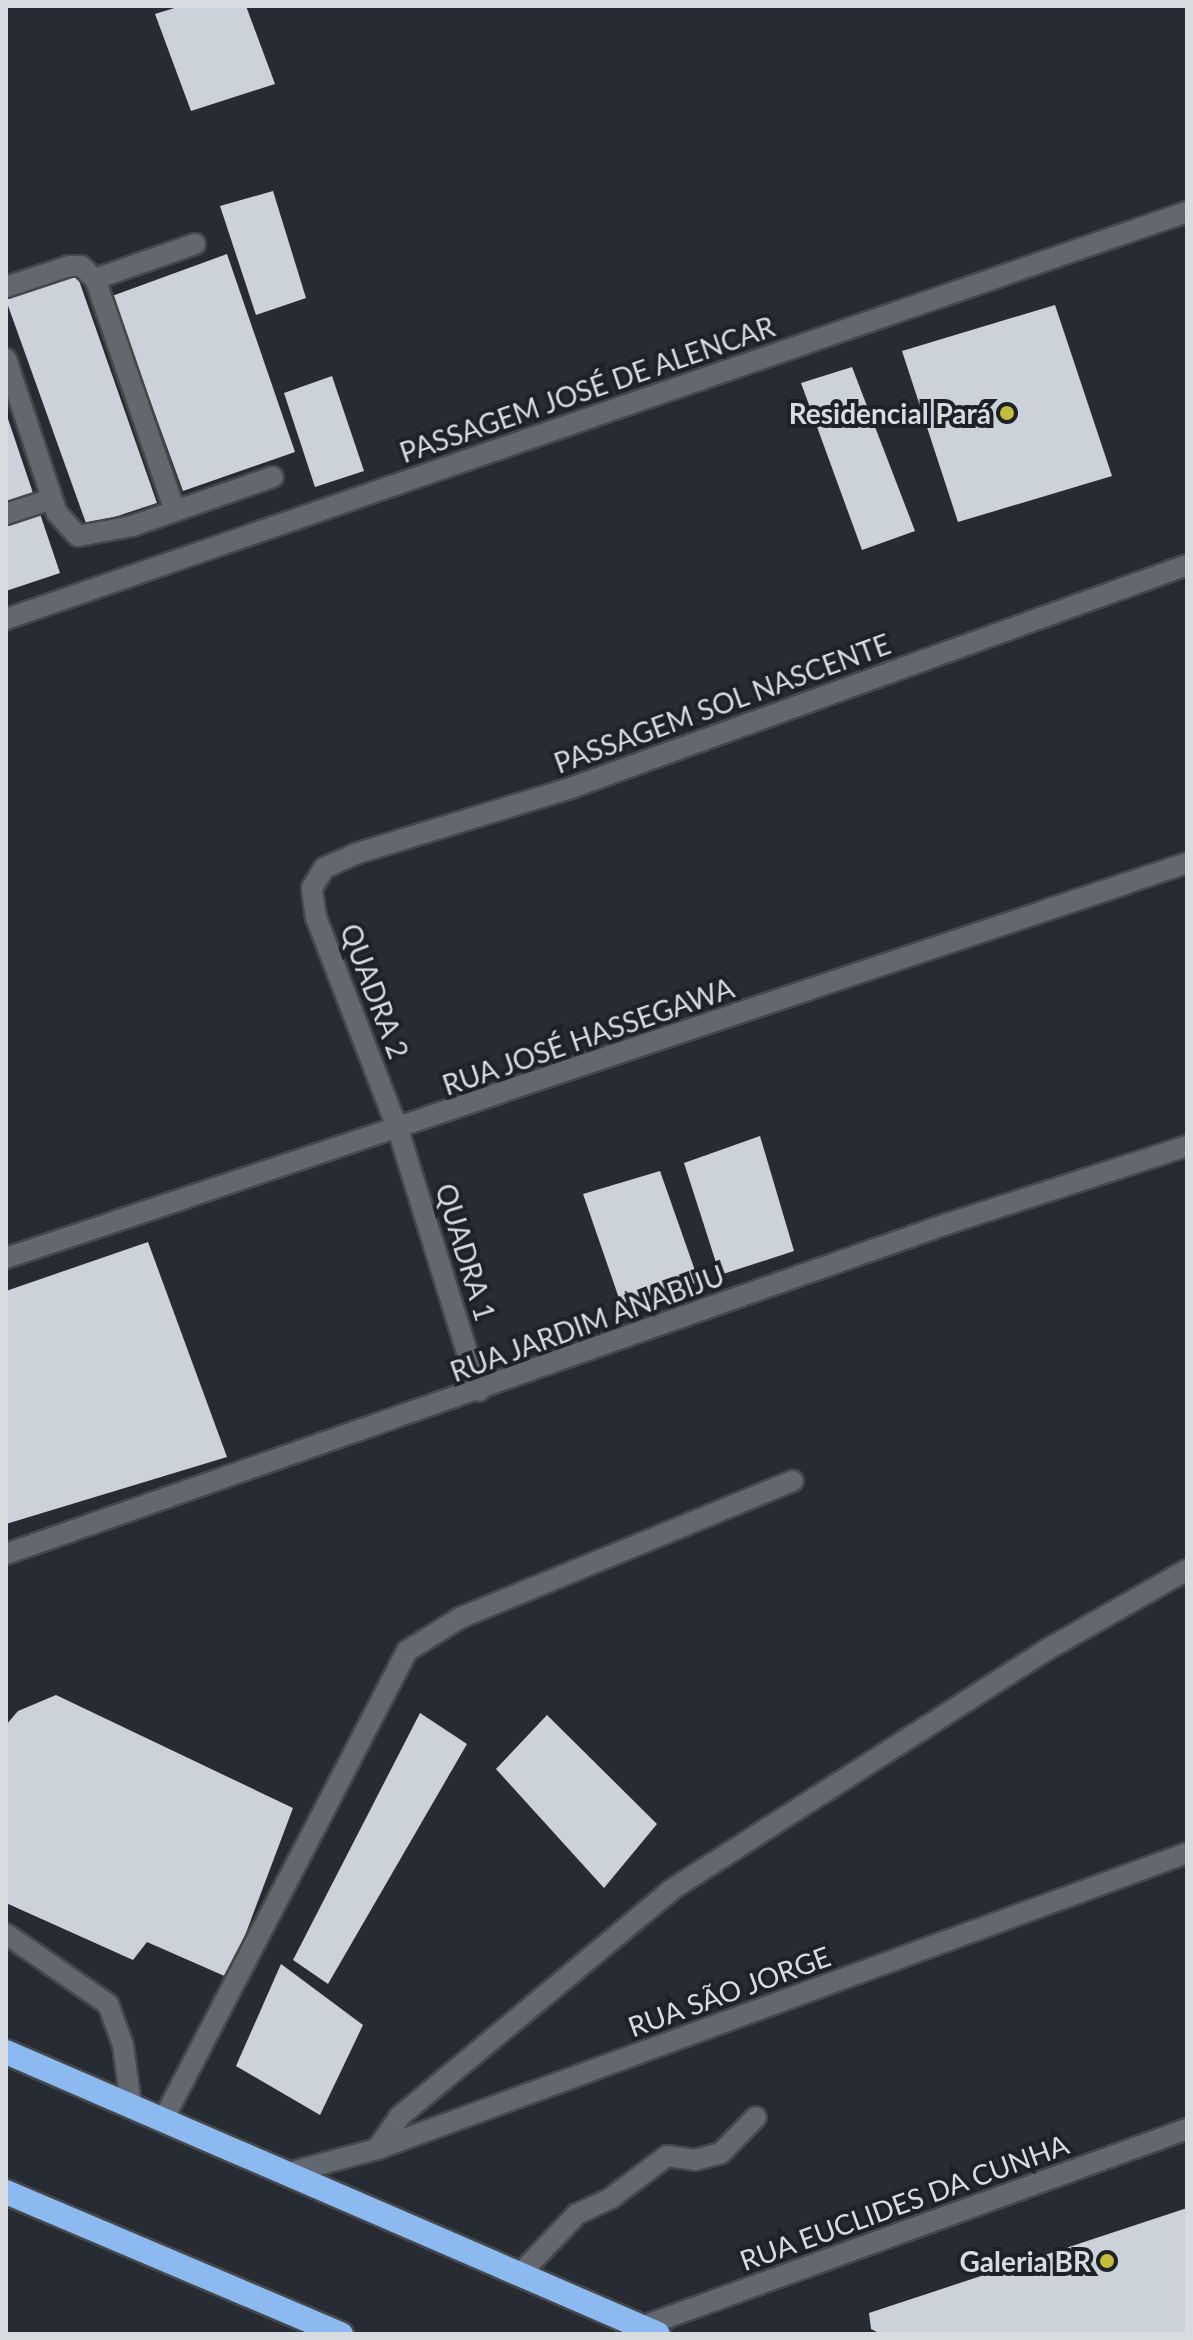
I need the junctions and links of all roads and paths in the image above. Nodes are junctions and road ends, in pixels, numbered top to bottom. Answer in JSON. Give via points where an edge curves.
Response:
{"nodes":[{"id":1,"x":1187,"y":212,"type":"edge"},
{"id":2,"x":195,"y":244,"type":"dead end"},
{"id":3,"x":95,"y":279,"type":"junction"},
{"id":4,"x":6,"y":287,"type":"edge"},
{"id":5,"x":6,"y":359,"type":"edge"},
{"id":6,"x":273,"y":477,"type":"dead end"},
{"id":7,"x":52,"y":499,"type":"junction"},
{"id":8,"x":175,"y":511,"type":"junction"},
{"id":9,"x":6,"y":514,"type":"edge"},
{"id":10,"x":1187,"y":565,"type":"edge"},
{"id":11,"x":6,"y":619,"type":"edge"},
{"id":12,"x":1187,"y":863,"type":"edge"},
{"id":13,"x":316,"y":918,"type":"joint"},
{"id":14,"x":398,"y":1130,"type":"junction"},
{"id":15,"x":1187,"y":1146,"type":"edge"},
{"id":16,"x":6,"y":1258,"type":"edge"},
{"id":17,"x":479,"y":1391,"type":"junction"},
{"id":18,"x":793,"y":1481,"type":"dead end"},
{"id":19,"x":6,"y":1554,"type":"edge"},
{"id":20,"x":1187,"y":1570,"type":"edge"},
{"id":21,"x":1187,"y":1853,"type":"edge"},
{"id":22,"x":6,"y":1934,"type":"edge"},
{"id":23,"x":6,"y":2052,"type":"edge"},
{"id":24,"x":131,"y":2105,"type":"junction"},
{"id":25,"x":756,"y":2117,"type":"dead end"},
{"id":26,"x":163,"y":2120,"type":"junction"},
{"id":27,"x":1187,"y":2129,"type":"edge"},
{"id":28,"x":377,"y":2149,"type":"junction"},
{"id":29,"x":288,"y":2173,"type":"junction"},
{"id":30,"x":6,"y":2192,"type":"edge"},
{"id":31,"x":520,"y":2274,"type":"junction"},
{"id":32,"x":649,"y":2330,"type":"edge"},
{"id":33,"x":341,"y":2334,"type":"edge"}],
"edges":[{"from":1,"to":11,"type":"street","name":"PASSAGEM JOSÉ DE ALENCAR"},
{"from":2,"to":3,"type":"street"},
{"from":3,"to":4,"type":"street","via":[[81,266],[69,266]]},
{"from":3,"to":8,"type":"street"},
{"from":5,"to":7,"type":"street"},
{"from":6,"to":8,"type":"street"},
{"from":7,"to":8,"type":"street","via":[[78,536]]},
{"from":7,"to":9,"type":"street"},
{"from":10,"to":13,"type":"street","name":"PASSAGEM SOL NASCENTE","via":[[568,789],[355,854],[324,868],[312,888]]},
{"from":12,"to":14,"type":"street","name":"RUA JOSÉ HASSEGAWA"},
{"from":13,"to":14,"type":"street","name":"QUADRA 2"},
{"from":14,"to":16,"type":"street","name":"RUA JOSÉ HASSEGAWA"},
{"from":14,"to":17,"type":"street","name":"QUADRA 1"},
{"from":15,"to":17,"type":"street","name":"RUA JARDIM ANABIJU","via":[[947,1224]]},
{"from":17,"to":19,"type":"street","name":"RUA JARDIM ANABIJU"},
{"from":18,"to":26,"type":"street","via":[[460,1618],[407,1651]]},
{"from":20,"to":28,"type":"street","via":[[1046,1650],[671,1890],[399,2117]]},
{"from":21,"to":28,"type":"street","name":"RUA SÃO JORGE"},
{"from":22,"to":24,"type":"street","via":[[108,2004],[123,2045]]},
{"from":23,"to":24,"type":"highway"},
{"from":24,"to":26,"type":"highway"},
{"from":25,"to":31,"type":"street","via":[[721,2153],[695,2160],[667,2156],[611,2198],[577,2214]]},
{"from":26,"to":29,"type":"highway"},
{"from":27,"to":32,"type":"street","name":"RUA EUCLIDES DA CUNHA"},
{"from":28,"to":29,"type":"street","name":"RUA SÃO JORGE"},
{"from":29,"to":31,"type":"highway"},
{"from":30,"to":33,"type":"highway"},
{"from":31,"to":32,"type":"highway"}]}
